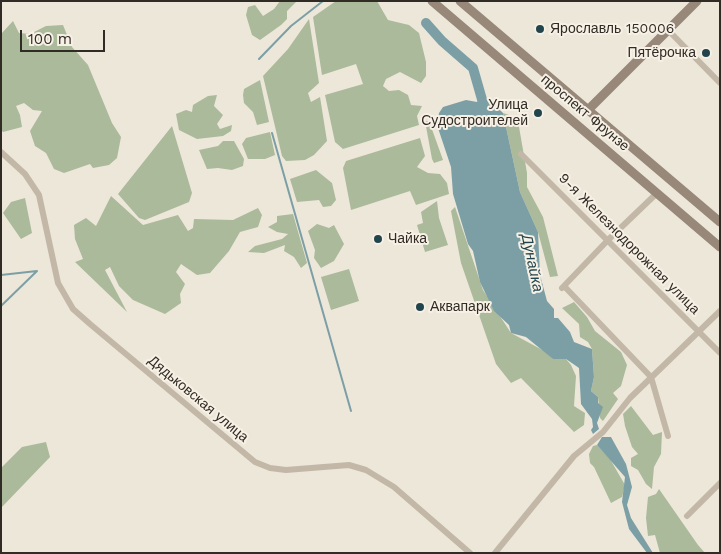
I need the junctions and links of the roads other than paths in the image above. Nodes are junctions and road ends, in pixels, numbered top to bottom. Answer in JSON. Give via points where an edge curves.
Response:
{"nodes":[{"id":1,"x":432,"y":1,"type":"edge"},
{"id":2,"x":460,"y":1,"type":"edge"},
{"id":3,"x":697,"y":1,"type":"edge"},
{"id":4,"x":668,"y":30,"type":"junction"},
{"id":5,"x":720,"y":83,"type":"edge"},
{"id":6,"x":589,"y":109,"type":"junction"},
{"id":7,"x":1,"y":152,"type":"edge"},
{"id":8,"x":521,"y":154,"type":"dead end"},
{"id":9,"x":657,"y":193,"type":"junction"},
{"id":10,"x":720,"y":222,"type":"edge"},
{"id":11,"x":608,"y":240,"type":"junction"},
{"id":12,"x":720,"y":247,"type":"edge"},
{"id":13,"x":720,"y":311,"type":"edge"},
{"id":14,"x":698,"y":331,"type":"junction"},
{"id":15,"x":720,"y":352,"type":"edge"},
{"id":16,"x":650,"y":378,"type":"junction"},
{"id":17,"x":668,"y":436,"type":"dead end"},
{"id":18,"x":720,"y":483,"type":"edge"},
{"id":19,"x":687,"y":516,"type":"dead end"},
{"id":20,"x":470,"y":553,"type":"edge"},
{"id":21,"x":495,"y":553,"type":"edge"}],
"edges":[{"from":1,"to":9,"type":"main road","name":"проспект Фрунзе"},
{"from":2,"to":6,"type":"main road","name":"проспект Фрунзе"},
{"from":3,"to":4,"type":"main road"},
{"from":4,"to":5,"type":"street"},
{"from":4,"to":6,"type":"main road"},
{"from":6,"to":10,"type":"main road","name":"проспект Фрунзе"},
{"from":7,"to":20,"type":"street","name":"Дядьковская улица","via":[[24,174],[39,195],[54,269],[64,295],[73,309],[111,342],[255,462],[286,470],[348,465],[366,470],[394,487]]},
{"from":8,"to":11,"type":"street","name":"9-я Железнодорожная улица"},
{"from":9,"to":11,"type":"street"},
{"from":9,"to":12,"type":"main road","name":"проспект Фрунзе"},
{"from":11,"to":14,"type":"street","name":"9-я Железнодорожная улица"},
{"from":11,"to":16,"type":"street","via":[[562,287]]},
{"from":13,"to":14,"type":"street"},
{"from":14,"to":15,"type":"street","name":"9-я Железнодорожная улица"},
{"from":14,"to":16,"type":"street"},
{"from":16,"to":17,"type":"street"},
{"from":16,"to":21,"type":"street","via":[[603,432],[574,456]]},
{"from":18,"to":19,"type":"street"}]}
